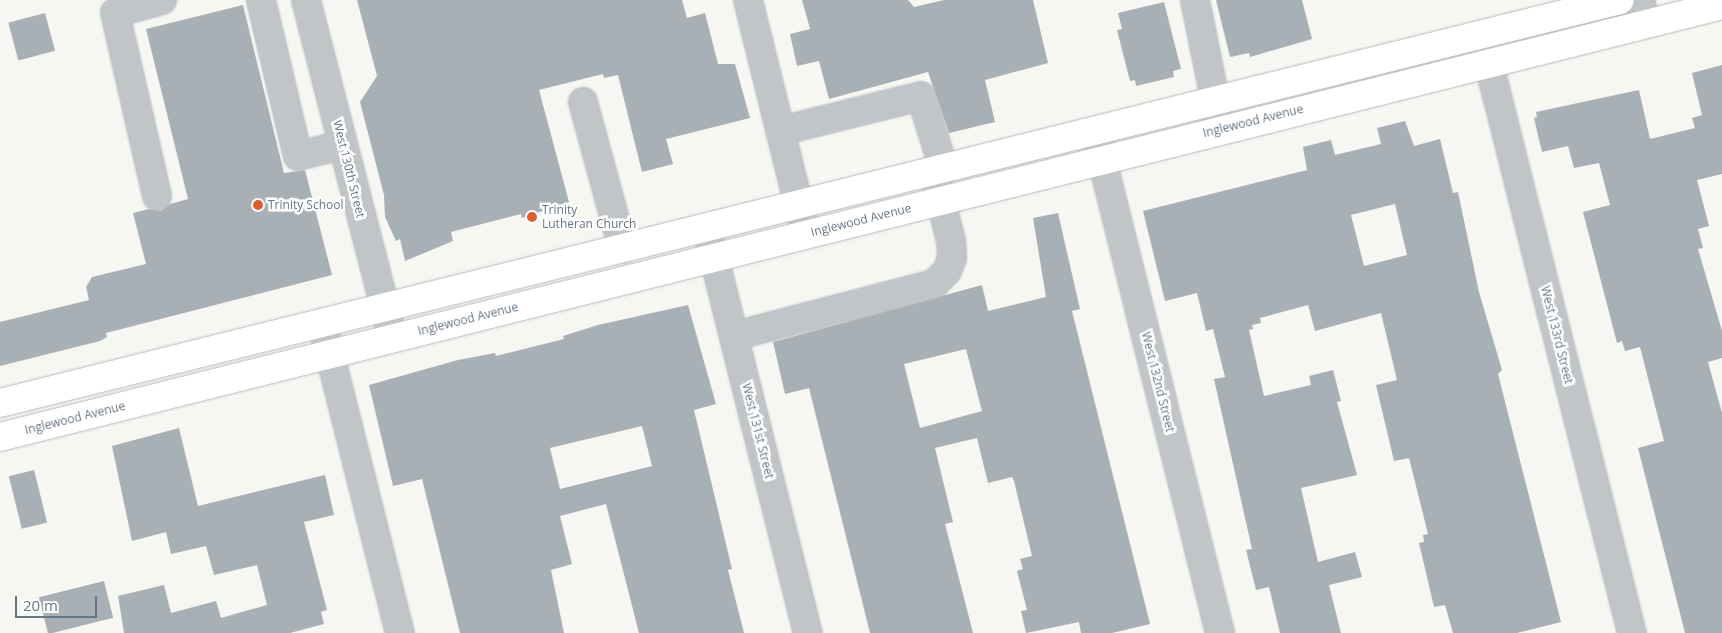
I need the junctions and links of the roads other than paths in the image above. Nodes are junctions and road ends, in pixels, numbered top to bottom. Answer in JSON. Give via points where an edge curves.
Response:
{"nodes":[{"id":1,"x":162,"y":0,"type":"edge"},
{"id":2,"x":261,"y":0,"type":"edge"},
{"id":3,"x":306,"y":0,"type":"edge"},
{"id":4,"x":748,"y":0,"type":"edge"},
{"id":5,"x":1195,"y":0,"type":"edge"},
{"id":6,"x":1620,"y":0,"type":"edge"},
{"id":7,"x":1722,"y":5,"type":"edge"},
{"id":8,"x":1643,"y":12,"type":"edge"},
{"id":9,"x":1482,"y":36,"type":"junction"},
{"id":10,"x":1489,"y":64,"type":"junction"},
{"id":11,"x":1215,"y":99,"type":"junction"},
{"id":12,"x":583,"y":102,"type":"dead end"},
{"id":13,"x":1218,"y":130,"type":"junction"},
{"id":14,"x":780,"y":131,"type":"junction"},
{"id":15,"x":1095,"y":131,"type":"junction"},
{"id":16,"x":342,"y":144,"type":"junction"},
{"id":17,"x":1102,"y":160,"type":"junction"},
{"id":18,"x":939,"y":170,"type":"junction"},
{"id":19,"x":157,"y":196,"type":"dead end"},
{"id":20,"x":941,"y":200,"type":"junction"},
{"id":21,"x":799,"y":206,"type":"junction"},
{"id":22,"x":707,"y":229,"type":"junction"},
{"id":23,"x":806,"y":234,"type":"junction"},
{"id":24,"x":623,"y":249,"type":"junction"},
{"id":25,"x":715,"y":258,"type":"junction"},
{"id":26,"x":383,"y":307,"type":"junction"},
{"id":27,"x":322,"y":323,"type":"junction"},
{"id":28,"x":734,"y":336,"type":"junction"},
{"id":29,"x":393,"y":338,"type":"junction"},
{"id":30,"x":330,"y":354,"type":"junction"},
{"id":31,"x":0,"y":403,"type":"edge"},
{"id":32,"x":0,"y":437,"type":"edge"},
{"id":33,"x":400,"y":633,"type":"edge"},
{"id":34,"x":808,"y":633,"type":"edge"},
{"id":35,"x":1220,"y":633,"type":"edge"},
{"id":36,"x":1632,"y":633,"type":"edge"}],
"edges":[{"from":1,"to":19,"type":"street","via":[[115,13]]},
{"from":2,"to":16,"type":"street","via":[[298,156]]},
{"from":3,"to":16,"type":"street","name":"West 130th Street"},
{"from":4,"to":14,"type":"street"},
{"from":5,"to":11,"type":"street"},
{"from":6,"to":9,"type":"main road"},
{"from":7,"to":8,"type":"main road","name":"Inglewood Avenue"},
{"from":8,"to":10,"type":"main road","name":"Inglewood Avenue"},
{"from":9,"to":10,"type":"street","name":"West 133rd Street"},
{"from":9,"to":11,"type":"main road"},
{"from":10,"to":13,"type":"main road","name":"Inglewood Avenue"},
{"from":10,"to":36,"type":"street","name":"West 133rd Street"},
{"from":11,"to":13,"type":"street"},
{"from":11,"to":15,"type":"main road"},
{"from":12,"to":24,"type":"street"},
{"from":13,"to":17,"type":"main road","name":"Inglewood Avenue"},
{"from":14,"to":18,"type":"street","via":[[921,96]]},
{"from":14,"to":21,"type":"street"},
{"from":15,"to":17,"type":"street","name":"West 132nd Street"},
{"from":15,"to":18,"type":"main road"},
{"from":16,"to":26,"type":"street","name":"West 130th Street"},
{"from":17,"to":20,"type":"main road","name":"Inglewood Avenue"},
{"from":17,"to":35,"type":"street","name":"West 132nd Street"},
{"from":18,"to":20,"type":"street"},
{"from":18,"to":21,"type":"main road"},
{"from":20,"to":23,"type":"main road","name":"Inglewood Avenue"},
{"from":20,"to":28,"type":"street","via":[[952,258],[947,271],[934,284]]},
{"from":21,"to":22,"type":"main road"},
{"from":21,"to":23,"type":"street"},
{"from":22,"to":24,"type":"main road"},
{"from":22,"to":25,"type":"street","name":"West 131st Street"},
{"from":23,"to":25,"type":"main road","name":"Inglewood Avenue"},
{"from":24,"to":26,"type":"main road"},
{"from":25,"to":28,"type":"street","name":"West 131st Street"},
{"from":25,"to":29,"type":"main road","name":"Inglewood Avenue"},
{"from":26,"to":27,"type":"main road"},
{"from":26,"to":29,"type":"street","name":"West 130th Street"},
{"from":27,"to":30,"type":"street"},
{"from":27,"to":31,"type":"main road"},
{"from":28,"to":34,"type":"street","name":"West 131st Street"},
{"from":29,"to":30,"type":"main road","name":"Inglewood Avenue"},
{"from":30,"to":32,"type":"main road","name":"Inglewood Avenue"},
{"from":30,"to":33,"type":"street"}]}
